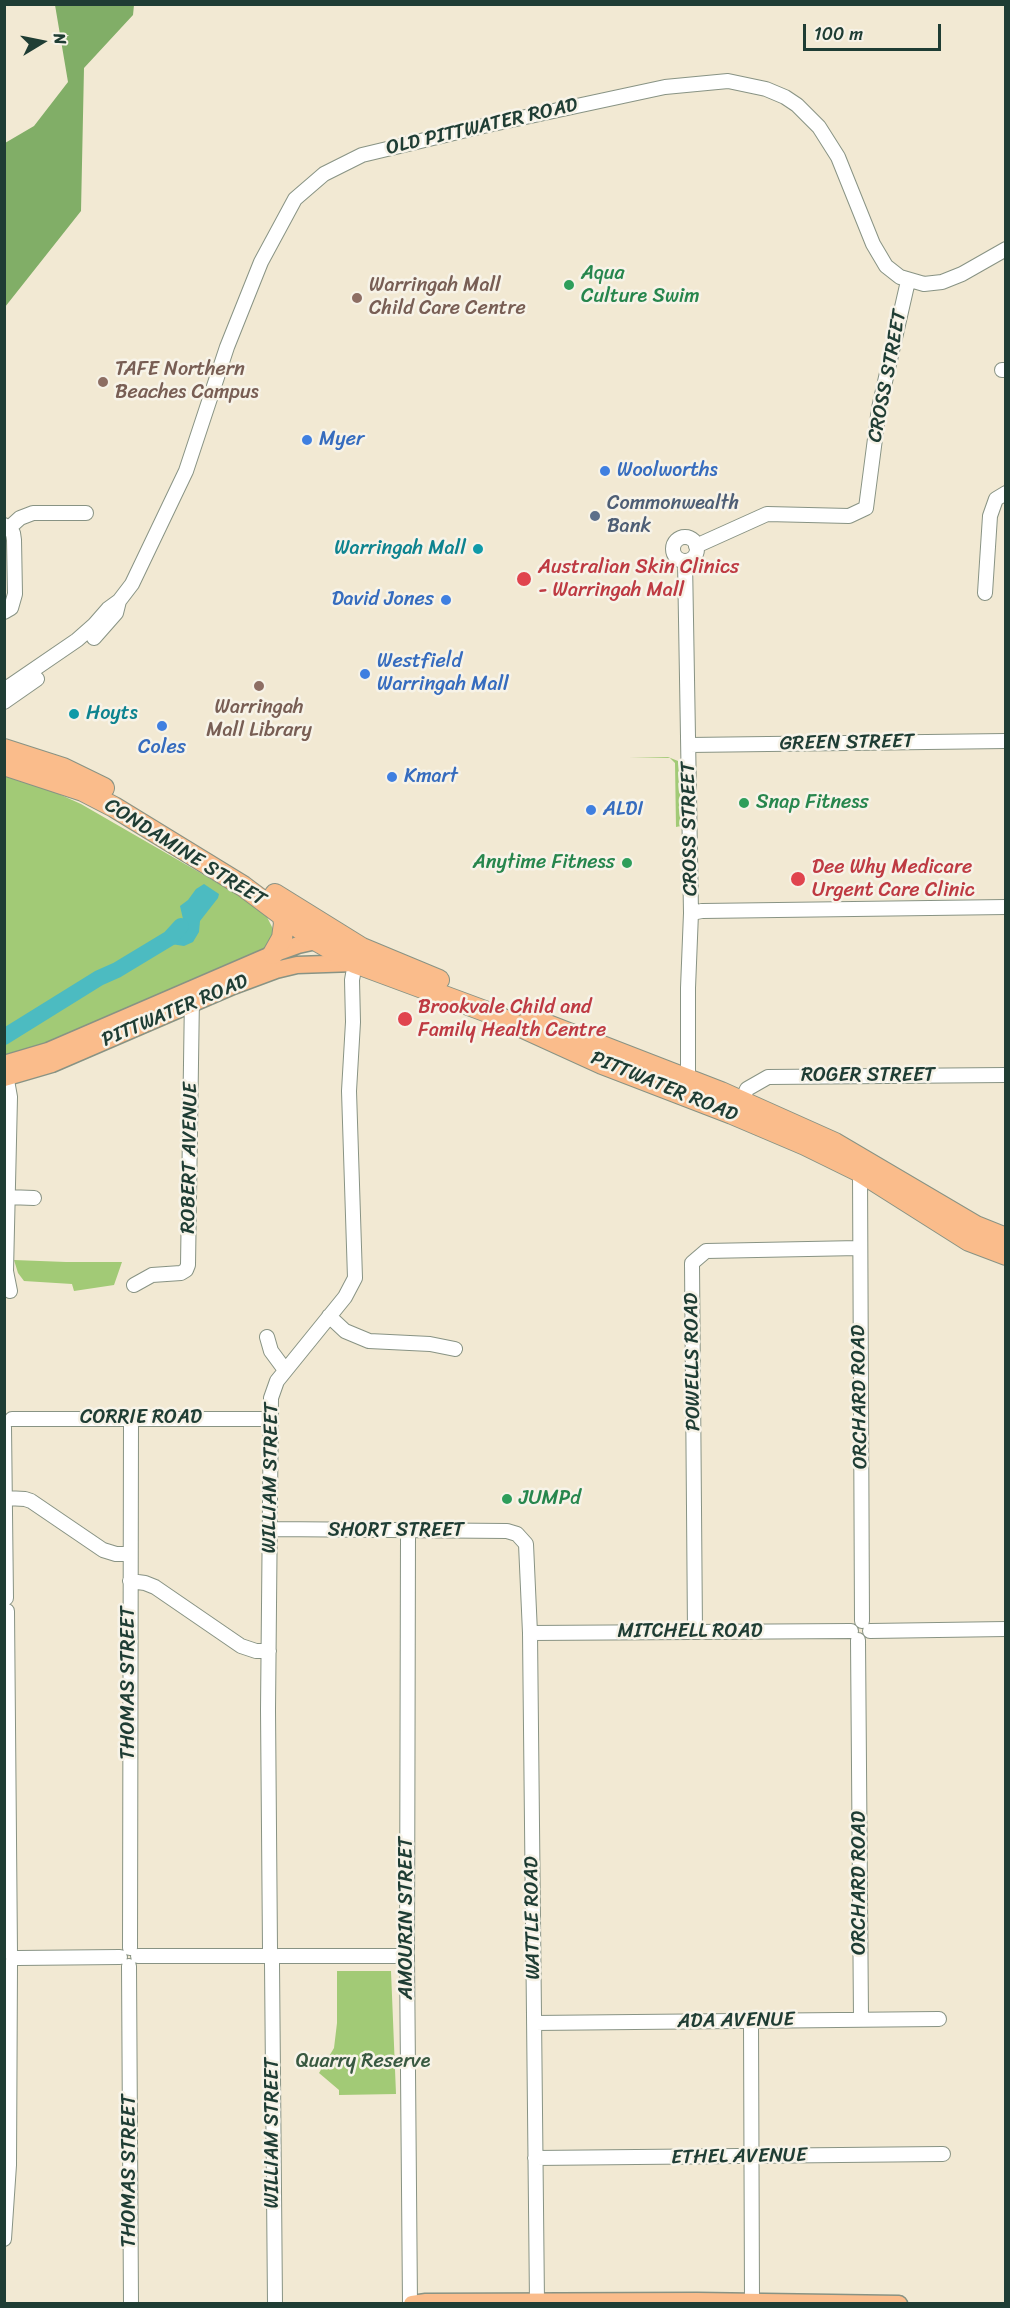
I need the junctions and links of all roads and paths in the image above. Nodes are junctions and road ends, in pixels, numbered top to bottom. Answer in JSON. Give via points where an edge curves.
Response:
{"nodes":[{"id":1,"x":1005,"y":249,"type":"edge"},
{"id":2,"x":908,"y":281,"type":"junction"},
{"id":3,"x":1005,"y":493,"type":"edge"},
{"id":4,"x":86,"y":513,"type":"dead end"},
{"id":5,"x":7,"y":527,"type":"edge"},
{"id":6,"x":696,"y":546,"type":"junction"},
{"id":7,"x":686,"y":561,"type":"junction"},
{"id":8,"x":985,"y":592,"type":"dead end"},
{"id":9,"x":119,"y":601,"type":"junction"},
{"id":10,"x":4,"y":612,"type":"edge"},
{"id":11,"x":4,"y":690,"type":"edge"},
{"id":12,"x":4,"y":702,"type":"edge"},
{"id":13,"x":1005,"y":741,"type":"edge"},
{"id":14,"x":689,"y":745,"type":"junction"},
{"id":15,"x":4,"y":749,"type":"edge"},
{"id":16,"x":4,"y":765,"type":"edge"},
{"id":17,"x":1005,"y":907,"type":"edge"},
{"id":18,"x":691,"y":913,"type":"junction"},
{"id":19,"x":282,"y":914,"type":"junction"},
{"id":20,"x":315,"y":940,"type":"junction"},
{"id":21,"x":350,"y":941,"type":"junction"},
{"id":22,"x":273,"y":954,"type":"junction"},
{"id":23,"x":355,"y":963,"type":"junction"},
{"id":24,"x":192,"y":996,"type":"junction"},
{"id":25,"x":5,"y":1071,"type":"edge"},
{"id":26,"x":1005,"y":1075,"type":"edge"},
{"id":27,"x":687,"y":1089,"type":"junction"},
{"id":28,"x":742,"y":1101,"type":"junction"},
{"id":29,"x":860,"y":1172,"type":"junction"},
{"id":30,"x":7,"y":1197,"type":"junction"},
{"id":31,"x":34,"y":1198,"type":"dead end"},
{"id":32,"x":1005,"y":1238,"type":"edge"},
{"id":33,"x":859,"y":1248,"type":"junction"},
{"id":34,"x":1005,"y":1255,"type":"edge"},
{"id":35,"x":134,"y":1285,"type":"dead end"},
{"id":36,"x":10,"y":1291,"type":"dead end"},
{"id":37,"x":329,"y":1316,"type":"junction"},
{"id":38,"x":267,"y":1337,"type":"dead end"},
{"id":39,"x":455,"y":1349,"type":"dead end"},
{"id":40,"x":285,"y":1370,"type":"junction"},
{"id":41,"x":131,"y":1418,"type":"junction"},
{"id":42,"x":271,"y":1419,"type":"junction"},
{"id":43,"x":6,"y":1421,"type":"edge"},
{"id":44,"x":6,"y":1497,"type":"junction"},
{"id":45,"x":271,"y":1529,"type":"junction"},
{"id":46,"x":408,"y":1532,"type":"junction"},
{"id":47,"x":520,"y":1536,"type":"joint"},
{"id":48,"x":130,"y":1554,"type":"junction"},
{"id":49,"x":130,"y":1581,"type":"junction"},
{"id":50,"x":6,"y":1605,"type":"edge"},
{"id":51,"x":866,"y":1626,"type":"junction"},
{"id":52,"x":1005,"y":1629,"type":"edge"},
{"id":53,"x":695,"y":1632,"type":"junction"},
{"id":54,"x":530,"y":1633,"type":"junction"},
{"id":55,"x":855,"y":1635,"type":"junction"},
{"id":56,"x":269,"y":1651,"type":"junction"},
{"id":57,"x":7,"y":1761,"type":"edge"},
{"id":58,"x":7,"y":1908,"type":"edge"},
{"id":59,"x":271,"y":1956,"type":"junction"},
{"id":60,"x":407,"y":1956,"type":"junction"},
{"id":61,"x":129,"y":1957,"type":"junction"},
{"id":62,"x":9,"y":1959,"type":"edge"},
{"id":63,"x":861,"y":2019,"type":"junction"},
{"id":64,"x":939,"y":2019,"type":"dead end"},
{"id":65,"x":750,"y":2022,"type":"junction"},
{"id":66,"x":534,"y":2023,"type":"junction"},
{"id":67,"x":942,"y":2154,"type":"dead end"},
{"id":68,"x":752,"y":2157,"type":"junction"},
{"id":69,"x":535,"y":2158,"type":"junction"},
{"id":70,"x":4,"y":2239,"type":"edge"},
{"id":71,"x":537,"y":2302,"type":"junction"},
{"id":72,"x":752,"y":2302,"type":"junction"},
{"id":73,"x":131,"y":2304,"type":"edge"},
{"id":74,"x":274,"y":2304,"type":"edge"},
{"id":75,"x":411,"y":2304,"type":"edge"},
{"id":76,"x":899,"y":2304,"type":"edge"}],
"edges":[{"from":1,"to":2,"type":"street","via":[[942,282]]},
{"from":2,"to":6,"type":"street","name":"CROSS STREET","via":[[879,408],[866,507],[849,516],[767,514]]},
{"from":2,"to":9,"type":"street","name":"OLD PITTWATER ROAD","via":[[892,272],[879,256],[838,157],[819,127],[785,97],[754,86],[728,81],[665,87],[362,154],[324,174],[295,199],[261,262],[235,326],[179,486],[132,584]]},
{"from":3,"to":8,"type":"street","via":[[996,500],[990,516]]},
{"from":4,"to":5,"type":"street","via":[[33,513]]},
{"from":5,"to":10,"type":"street","via":[[14,540],[15,594],[11,608]]},
{"from":6,"to":7,"type":"street","via":[[695,556]]},
{"from":6,"to":7,"type":"street","via":[[687,537],[675,543],[674,554]]},
{"from":7,"to":14,"type":"street","name":"CROSS STREET"},
{"from":9,"to":11,"type":"street","name":"OLD PITTWATER ROAD","via":[[77,640]]},
{"from":9,"to":12,"type":"street","name":"OLD PITTWATER ROAD","via":[[116,613],[97,635]]},
{"from":13,"to":14,"type":"street","name":"GREEN STREET"},
{"from":14,"to":18,"type":"street","name":"CROSS STREET"},
{"from":15,"to":21,"type":"highway","name":"CONDAMINE STREET","via":[[63,768],[104,788]]},
{"from":16,"to":19,"type":"highway","name":"CONDAMINE STREET","via":[[98,798],[194,854]]},
{"from":17,"to":18,"type":"street"},
{"from":18,"to":27,"type":"street","name":"CROSS STREET"},
{"from":19,"to":20,"type":"highway","name":"CONDAMINE STREET"},
{"from":19,"to":22,"type":"highway","via":[[282,938]]},
{"from":20,"to":21,"type":"main road","name":"PITTWATER ROAD"},
{"from":20,"to":22,"type":"main road","name":"PITTWATER ROAD"},
{"from":20,"to":23,"type":"highway","name":"CONDAMINE STREET"},
{"from":21,"to":27,"type":"highway","name":"PITTWATER ROAD"},
{"from":22,"to":24,"type":"main road","name":"PITTWATER ROAD"},
{"from":23,"to":24,"type":"main road","name":"PITTWATER ROAD","via":[[319,963],[276,970]]},
{"from":23,"to":27,"type":"highway","name":"PITTWATER ROAD","via":[[490,1013],[602,1064]]},
{"from":23,"to":37,"type":"street","name":"WILLIAM STREET","via":[[349,1091],[356,1270],[352,1285]]},
{"from":24,"to":25,"type":"main road","name":"PITTWATER ROAD","via":[[52,1064]]},
{"from":24,"to":35,"type":"street","name":"ROBERT AVENUE","via":[[188,1265],[181,1273],[152,1275]]},
{"from":25,"to":30,"type":"street","via":[[10,1097]]},
{"from":26,"to":28,"type":"street","name":"ROGER STREET","via":[[768,1077],[747,1089]]},
{"from":27,"to":28,"type":"highway","name":"PITTWATER ROAD"},
{"from":27,"to":29,"type":"highway","name":"PITTWATER ROAD"},
{"from":28,"to":32,"type":"highway","name":"PITTWATER ROAD","via":[[835,1143],[960,1217]]},
{"from":29,"to":33,"type":"street","name":"ORCHARD ROAD"},
{"from":29,"to":34,"type":"highway","name":"PITTWATER ROAD","via":[[961,1236]]},
{"from":30,"to":31,"type":"street"},
{"from":30,"to":36,"type":"street","via":[[6,1271]]},
{"from":33,"to":51,"type":"street","name":"ORCHARD ROAD"},
{"from":33,"to":53,"type":"street","name":"POWELLS ROAD","via":[[706,1251],[692,1263]]},
{"from":37,"to":39,"type":"street","via":[[345,1330],[369,1341]]},
{"from":37,"to":40,"type":"street","name":"WILLIAM STREET"},
{"from":38,"to":40,"type":"street","via":[[271,1351]]},
{"from":40,"to":42,"type":"street","name":"WILLIAM STREET","via":[[272,1392]]},
{"from":41,"to":42,"type":"street","name":"CORRIE ROAD"},
{"from":41,"to":43,"type":"street","name":"CORRIE ROAD"},
{"from":41,"to":48,"type":"street","name":"THOMAS STREET"},
{"from":42,"to":45,"type":"street","name":"WILLIAM STREET"},
{"from":43,"to":44,"type":"street"},
{"from":44,"to":48,"type":"street","via":[[31,1501],[103,1550]]},
{"from":44,"to":50,"type":"street"},
{"from":45,"to":46,"type":"street","name":"SHORT STREET"},
{"from":45,"to":56,"type":"street","name":"WILLIAM STREET"},
{"from":46,"to":47,"type":"street","name":"SHORT STREET","via":[[507,1532]]},
{"from":46,"to":60,"type":"street","name":"AMOURIN STREET"},
{"from":47,"to":54,"type":"street","name":"WATTLE ROAD","via":[[527,1550]]},
{"from":48,"to":49,"type":"street","name":"THOMAS STREET"},
{"from":49,"to":56,"type":"street","via":[[155,1587],[241,1646]]},
{"from":49,"to":61,"type":"street","name":"THOMAS STREET"},
{"from":50,"to":57,"type":"street"},
{"from":51,"to":52,"type":"street"},
{"from":51,"to":55,"type":"street","via":[[854,1623]]},
{"from":53,"to":54,"type":"street","name":"MITCHELL ROAD"},
{"from":53,"to":55,"type":"street","name":"MITCHELL ROAD"},
{"from":54,"to":66,"type":"street","name":"WATTLE ROAD"},
{"from":55,"to":63,"type":"street","name":"ORCHARD ROAD"},
{"from":56,"to":59,"type":"street","name":"WILLIAM STREET"},
{"from":57,"to":58,"type":"street"},
{"from":58,"to":62,"type":"street"},
{"from":59,"to":60,"type":"street"},
{"from":59,"to":61,"type":"street"},
{"from":59,"to":74,"type":"street","name":"WILLIAM STREET"},
{"from":60,"to":75,"type":"street","name":"AMOURIN STREET"},
{"from":61,"to":62,"type":"street"},
{"from":61,"to":73,"type":"street","name":"THOMAS STREET"},
{"from":62,"to":70,"type":"street","via":[[9,2165]]},
{"from":63,"to":64,"type":"street","name":"ADA AVENUE"},
{"from":63,"to":65,"type":"street","name":"ADA AVENUE"},
{"from":65,"to":66,"type":"street","name":"ADA AVENUE"},
{"from":65,"to":68,"type":"street"},
{"from":66,"to":69,"type":"street","name":"WATTLE ROAD"},
{"from":67,"to":68,"type":"street","name":"ETHEL AVENUE"},
{"from":68,"to":69,"type":"street","name":"ETHEL AVENUE"},
{"from":68,"to":72,"type":"street"},
{"from":69,"to":71,"type":"street","name":"WATTLE ROAD"},
{"from":71,"to":72,"type":"main road"},
{"from":71,"to":75,"type":"main road"},
{"from":72,"to":76,"type":"main road"}]}
